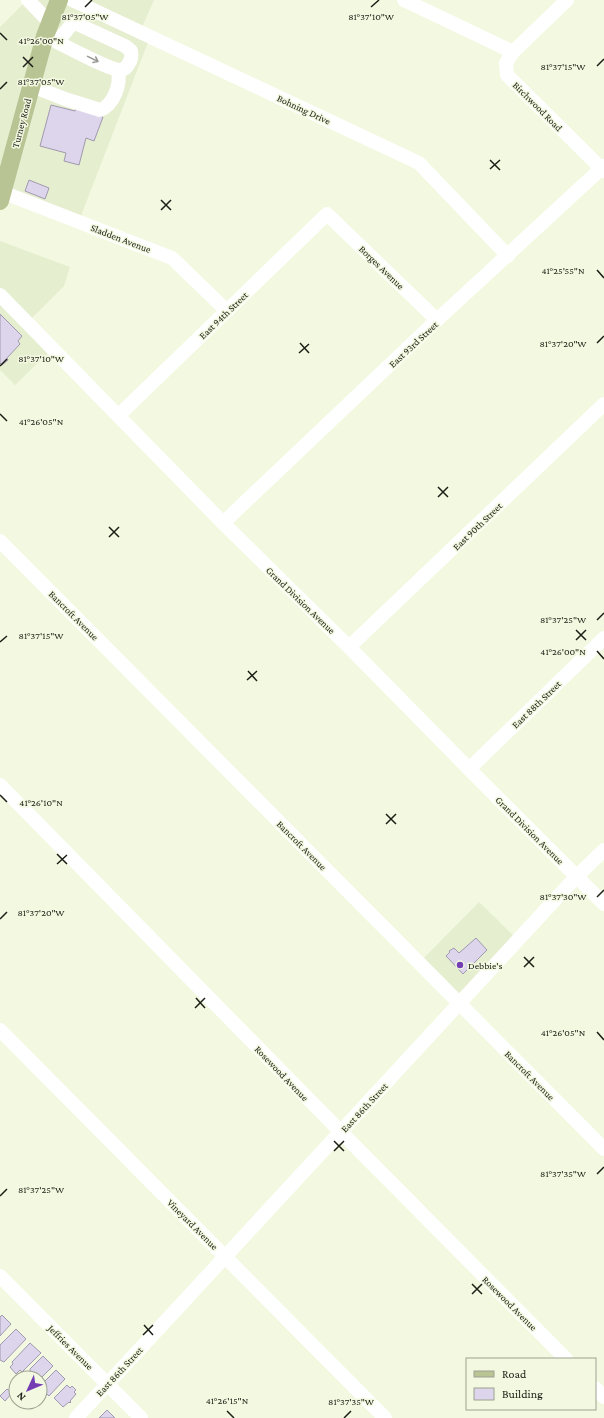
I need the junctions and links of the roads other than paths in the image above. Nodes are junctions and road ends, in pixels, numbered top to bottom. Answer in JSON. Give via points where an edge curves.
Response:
{"nodes":[{"id":1,"x":28,"y":0,"type":"edge"},
{"id":2,"x":59,"y":0,"type":"edge"},
{"id":3,"x":72,"y":0,"type":"edge"},
{"id":4,"x":404,"y":0,"type":"edge"},
{"id":5,"x":567,"y":0,"type":"edge"},
{"id":6,"x":140,"y":32,"type":"junction"},
{"id":7,"x":51,"y":33,"type":"junction"},
{"id":8,"x":131,"y":51,"type":"junction"},
{"id":9,"x":513,"y":52,"type":"junction"},
{"id":10,"x":118,"y":70,"type":"junction"},
{"id":11,"x":32,"y":86,"type":"junction"},
{"id":12,"x":603,"y":169,"type":"edge"},
{"id":13,"x":1,"y":194,"type":"edge"},
{"id":14,"x":328,"y":214,"type":"joint"},
{"id":15,"x":508,"y":256,"type":"junction"},
{"id":16,"x":0,"y":295,"type":"edge"},
{"id":17,"x":227,"y":311,"type":"junction"},
{"id":18,"x":437,"y":320,"type":"junction"},
{"id":19,"x":604,"y":404,"type":"edge"},
{"id":20,"x":119,"y":415,"type":"junction"},
{"id":21,"x":223,"y":523,"type":"junction"},
{"id":22,"x":0,"y":541,"type":"edge"},
{"id":23,"x":604,"y":638,"type":"edge"},
{"id":24,"x":349,"y":647,"type":"junction"},
{"id":25,"x":469,"y":770,"type":"junction"},
{"id":26,"x":0,"y":785,"type":"edge"},
{"id":27,"x":604,"y":850,"type":"edge"},
{"id":28,"x":576,"y":876,"type":"junction"},
{"id":29,"x":604,"y":904,"type":"edge"},
{"id":30,"x":459,"y":1004,"type":"junction"},
{"id":31,"x":0,"y":1030,"type":"edge"},
{"id":32,"x":341,"y":1132,"type":"junction"},
{"id":33,"x":604,"y":1149,"type":"edge"},
{"id":34,"x":226,"y":1257,"type":"junction"},
{"id":35,"x":0,"y":1276,"type":"edge"},
{"id":36,"x":565,"y":1358,"type":"edge"},
{"id":37,"x":108,"y":1384,"type":"junction"},
{"id":38,"x":596,"y":1389,"type":"edge"},
{"id":39,"x":604,"y":1397,"type":"edge"},
{"id":40,"x":76,"y":1418,"type":"edge"},
{"id":41,"x":141,"y":1418,"type":"edge"},
{"id":42,"x":385,"y":1418,"type":"edge"}],
"edges":[{"from":1,"to":7,"type":"street"},
{"from":2,"to":7,"type":"main road","name":"Turney Road"},
{"from":3,"to":6,"type":"street","name":"Bohning Drive"},
{"from":4,"to":9,"type":"street"},
{"from":5,"to":9,"type":"street"},
{"from":6,"to":8,"type":"street"},
{"from":6,"to":15,"type":"street","name":"Bohning Drive","via":[[419,163]]},
{"from":7,"to":8,"type":"street","via":[[75,23]]},
{"from":7,"to":10,"type":"street","one_way":true,"via":[[106,66]]},
{"from":7,"to":11,"type":"main road","name":"Turney Road"},
{"from":8,"to":10,"type":"street","via":[[130,62],[125,68]]},
{"from":9,"to":12,"type":"street","name":"Birchwood Road","via":[[506,63],[507,75]]},
{"from":10,"to":11,"type":"street","via":[[120,78],[116,90],[108,105],[102,110]]},
{"from":11,"to":13,"type":"main road","name":"Turney Road"},
{"from":12,"to":15,"type":"street","name":"East 93rd Street"},
{"from":13,"to":17,"type":"street","name":"Sladden Avenue","via":[[172,258]]},
{"from":14,"to":17,"type":"street","name":"East 94th Street"},
{"from":14,"to":18,"type":"street","name":"Borges Avenue"},
{"from":15,"to":18,"type":"street","name":"East 93rd Street"},
{"from":16,"to":20,"type":"street","name":"Grand Division Avenue"},
{"from":17,"to":20,"type":"street","name":"East 94th Street"},
{"from":18,"to":21,"type":"street","name":"East 93rd Street"},
{"from":19,"to":24,"type":"street","name":"East 90th Street"},
{"from":20,"to":21,"type":"street","name":"Grand Division Avenue"},
{"from":21,"to":24,"type":"street","name":"Grand Division Avenue"},
{"from":22,"to":30,"type":"street","name":"Bancroft Avenue"},
{"from":23,"to":25,"type":"street","name":"East 88th Street"},
{"from":24,"to":25,"type":"street","name":"Grand Division Avenue"},
{"from":25,"to":28,"type":"street","name":"Grand Division Avenue"},
{"from":26,"to":32,"type":"street","name":"Rosewood Avenue"},
{"from":27,"to":28,"type":"street","name":"East 86th Street"},
{"from":28,"to":29,"type":"street","name":"Grand Division Avenue"},
{"from":28,"to":30,"type":"street","name":"East 86th Street"},
{"from":30,"to":32,"type":"street","name":"East 86th Street"},
{"from":30,"to":33,"type":"street","name":"Bancroft Avenue"},
{"from":31,"to":34,"type":"street","name":"Vineyard Avenue"},
{"from":32,"to":34,"type":"street","name":"East 86th Street"},
{"from":32,"to":36,"type":"street","name":"Rosewood Avenue"},
{"from":34,"to":37,"type":"street","name":"East 86th Street"},
{"from":34,"to":42,"type":"street","name":"Vineyard Avenue"},
{"from":35,"to":37,"type":"street","name":"Jeffries Avenue"},
{"from":37,"to":40,"type":"street","name":"East 86th Street"},
{"from":37,"to":41,"type":"street","name":"Jeffries Avenue"},
{"from":38,"to":39,"type":"street"}]}
